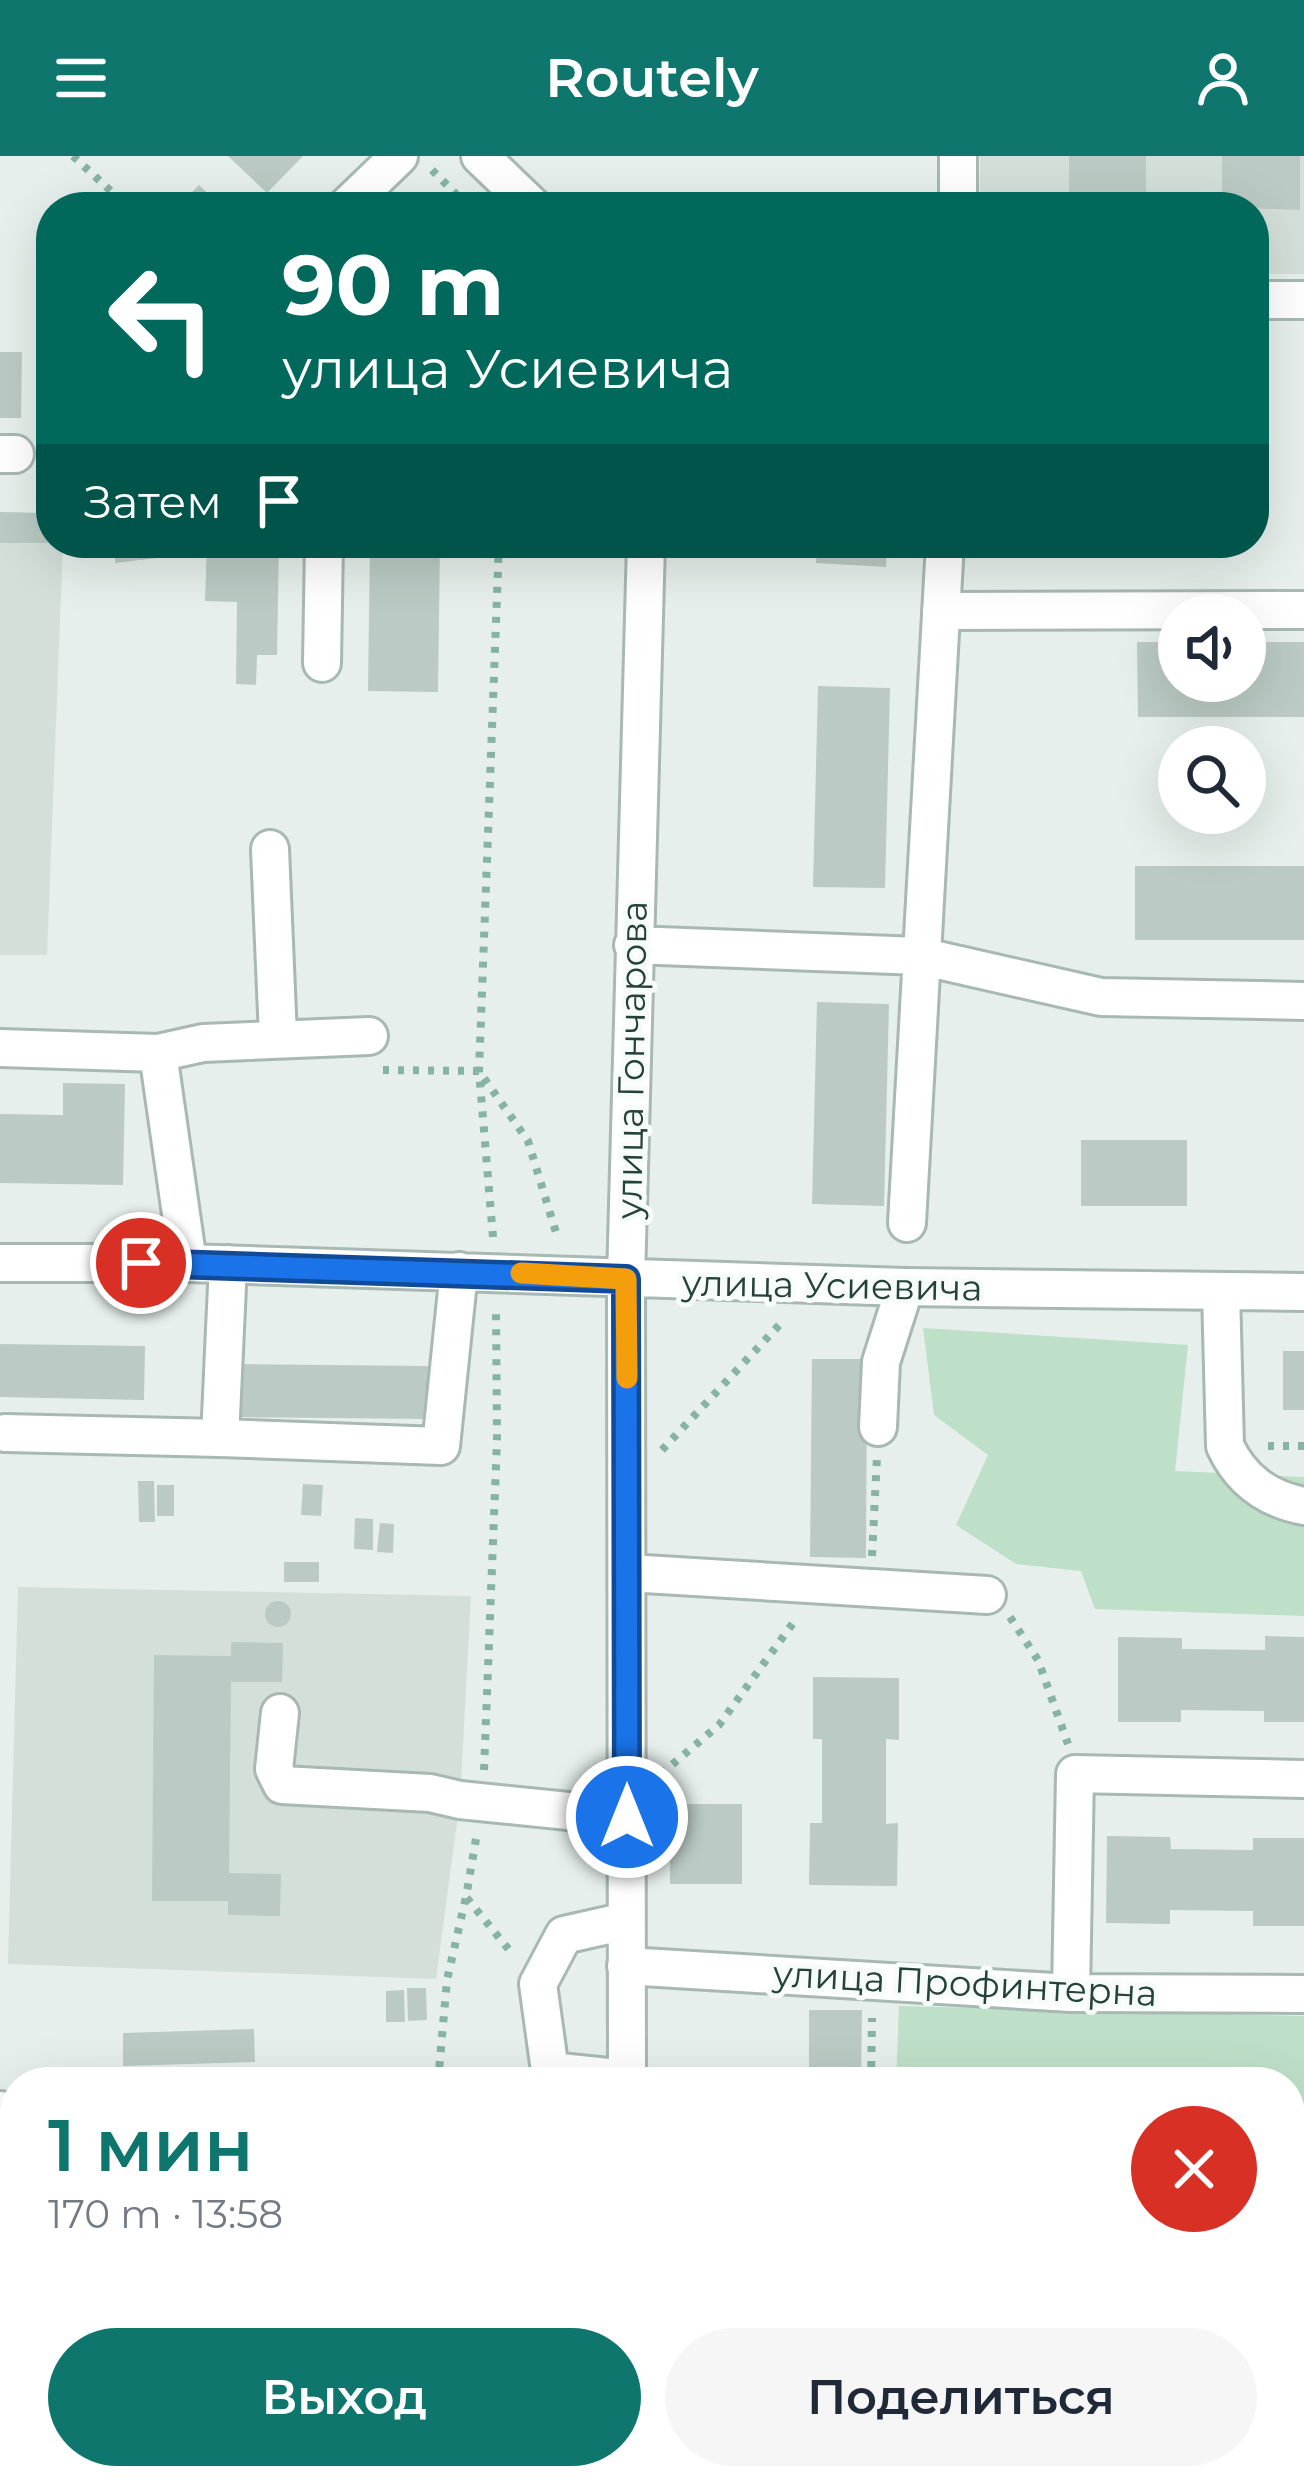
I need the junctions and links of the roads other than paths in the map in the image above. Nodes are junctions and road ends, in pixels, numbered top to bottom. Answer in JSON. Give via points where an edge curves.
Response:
{"nodes":[{"id":1,"x":480,"y":156,"type":"edge"},
{"id":2,"x":958,"y":156,"type":"edge"},
{"id":3,"x":413,"y":161,"type":"edge"},
{"id":4,"x":368,"y":192,"type":"edge"},
{"id":5,"x":517,"y":192,"type":"edge"},
{"id":6,"x":958,"y":192,"type":"edge"},
{"id":7,"x":1269,"y":300,"type":"edge"},
{"id":8,"x":1304,"y":300,"type":"edge"},
{"id":9,"x":323,"y":558,"type":"edge"},
{"id":10,"x":646,"y":558,"type":"edge"},
{"id":11,"x":944,"y":558,"type":"edge"},
{"id":12,"x":1304,"y":610,"type":"edge"},
{"id":13,"x":941,"y":611,"type":"junction"},
{"id":14,"x":322,"y":663,"type":"dead end"},
{"id":15,"x":270,"y":849,"type":"dead end"},
{"id":16,"x":633,"y":945,"type":"junction"},
{"id":17,"x":920,"y":956,"type":"junction"},
{"id":18,"x":1304,"y":1000,"type":"edge"},
{"id":19,"x":278,"y":1037,"type":"junction"},
{"id":20,"x":0,"y":1048,"type":"edge"},
{"id":21,"x":158,"y":1053,"type":"junction"},
{"id":22,"x":367,"y":1053,"type":"road end"},
{"id":23,"x":908,"y":1223,"type":"dead end"},
{"id":24,"x":188,"y":1263,"type":"junction"},
{"id":25,"x":0,"y":1264,"type":"edge"},
{"id":26,"x":228,"y":1264,"type":"junction"},
{"id":27,"x":459,"y":1270,"type":"junction"},
{"id":28,"x":626,"y":1279,"type":"junction"},
{"id":29,"x":905,"y":1288,"type":"junction"},
{"id":30,"x":1221,"y":1291,"type":"junction"},
{"id":31,"x":1304,"y":1292,"type":"edge"},
{"id":32,"x":878,"y":1427,"type":"road end"},
{"id":33,"x":5,"y":1433,"type":"dead end"},
{"id":34,"x":220,"y":1438,"type":"junction"},
{"id":35,"x":1304,"y":1506,"type":"edge"},
{"id":36,"x":628,"y":1573,"type":"junction"},
{"id":37,"x":987,"y":1595,"type":"road end"},
{"id":38,"x":280,"y":1713,"type":"dead end"},
{"id":39,"x":1304,"y":1779,"type":"edge"},
{"id":40,"x":627,"y":1817,"type":"junction"},
{"id":41,"x":626,"y":1921,"type":"junction"},
{"id":42,"x":626,"y":1966,"type":"junction"},
{"id":43,"x":1070,"y":1993,"type":"junction"},
{"id":44,"x":1304,"y":1994,"type":"edge"},
{"id":45,"x":540,"y":2067,"type":"edge"},
{"id":46,"x":627,"y":2067,"type":"edge"}],
"edges":[{"from":1,"to":5,"type":"street"},
{"from":2,"to":6,"type":"street"},
{"from":3,"to":4,"type":"street"},
{"from":7,"to":8,"type":"street"},
{"from":9,"to":14,"type":"street"},
{"from":10,"to":16,"type":"street","name":"улица Гончарова"},
{"from":11,"to":13,"type":"street"},
{"from":12,"to":13,"type":"street"},
{"from":13,"to":17,"type":"street"},
{"from":15,"to":19,"type":"street"},
{"from":16,"to":17,"type":"street"},
{"from":16,"to":28,"type":"street","name":"улица Гончарова"},
{"from":17,"to":18,"type":"street","via":[[1101,998]]},
{"from":17,"to":23,"type":"street"},
{"from":19,"to":21,"type":"street"},
{"from":19,"to":22,"type":"street"},
{"from":20,"to":21,"type":"street"},
{"from":21,"to":24,"type":"street"},
{"from":24,"to":25,"type":"street","name":"улица Усиевича"},
{"from":24,"to":26,"type":"street","name":"улица Усиевича"},
{"from":26,"to":27,"type":"street","name":"улица Усиевича"},
{"from":26,"to":34,"type":"street"},
{"from":27,"to":28,"type":"street","name":"улица Усиевича"},
{"from":27,"to":34,"type":"street","via":[[441,1446]]},
{"from":28,"to":29,"type":"street","name":"улица Усиевича"},
{"from":28,"to":36,"type":"street","name":"улица Гончарова"},
{"from":29,"to":30,"type":"street","name":"улица Усиевича"},
{"from":29,"to":32,"type":"street","via":[[880,1362]]},
{"from":30,"to":31,"type":"street","name":"улица Усиевича"},
{"from":30,"to":35,"type":"street","via":[[1225,1446],[1235,1468],[1263,1492]]},
{"from":33,"to":34,"type":"street"},
{"from":36,"to":37,"type":"street"},
{"from":36,"to":40,"type":"street","name":"улица Гончарова"},
{"from":38,"to":40,"type":"street","via":[[274,1769],[282,1785]]},
{"from":39,"to":43,"type":"street","via":[[1075,1774]]},
{"from":40,"to":41,"type":"street","name":"улица Гончарова"},
{"from":41,"to":42,"type":"street","name":"улица Гончарова"},
{"from":41,"to":45,"type":"street","via":[[564,1935],[538,1984]]},
{"from":42,"to":43,"type":"street","name":"улица Профинтерна"},
{"from":42,"to":46,"type":"street","name":"улица Гончарова"},
{"from":43,"to":44,"type":"street","name":"улица Профинтерна"}]}
